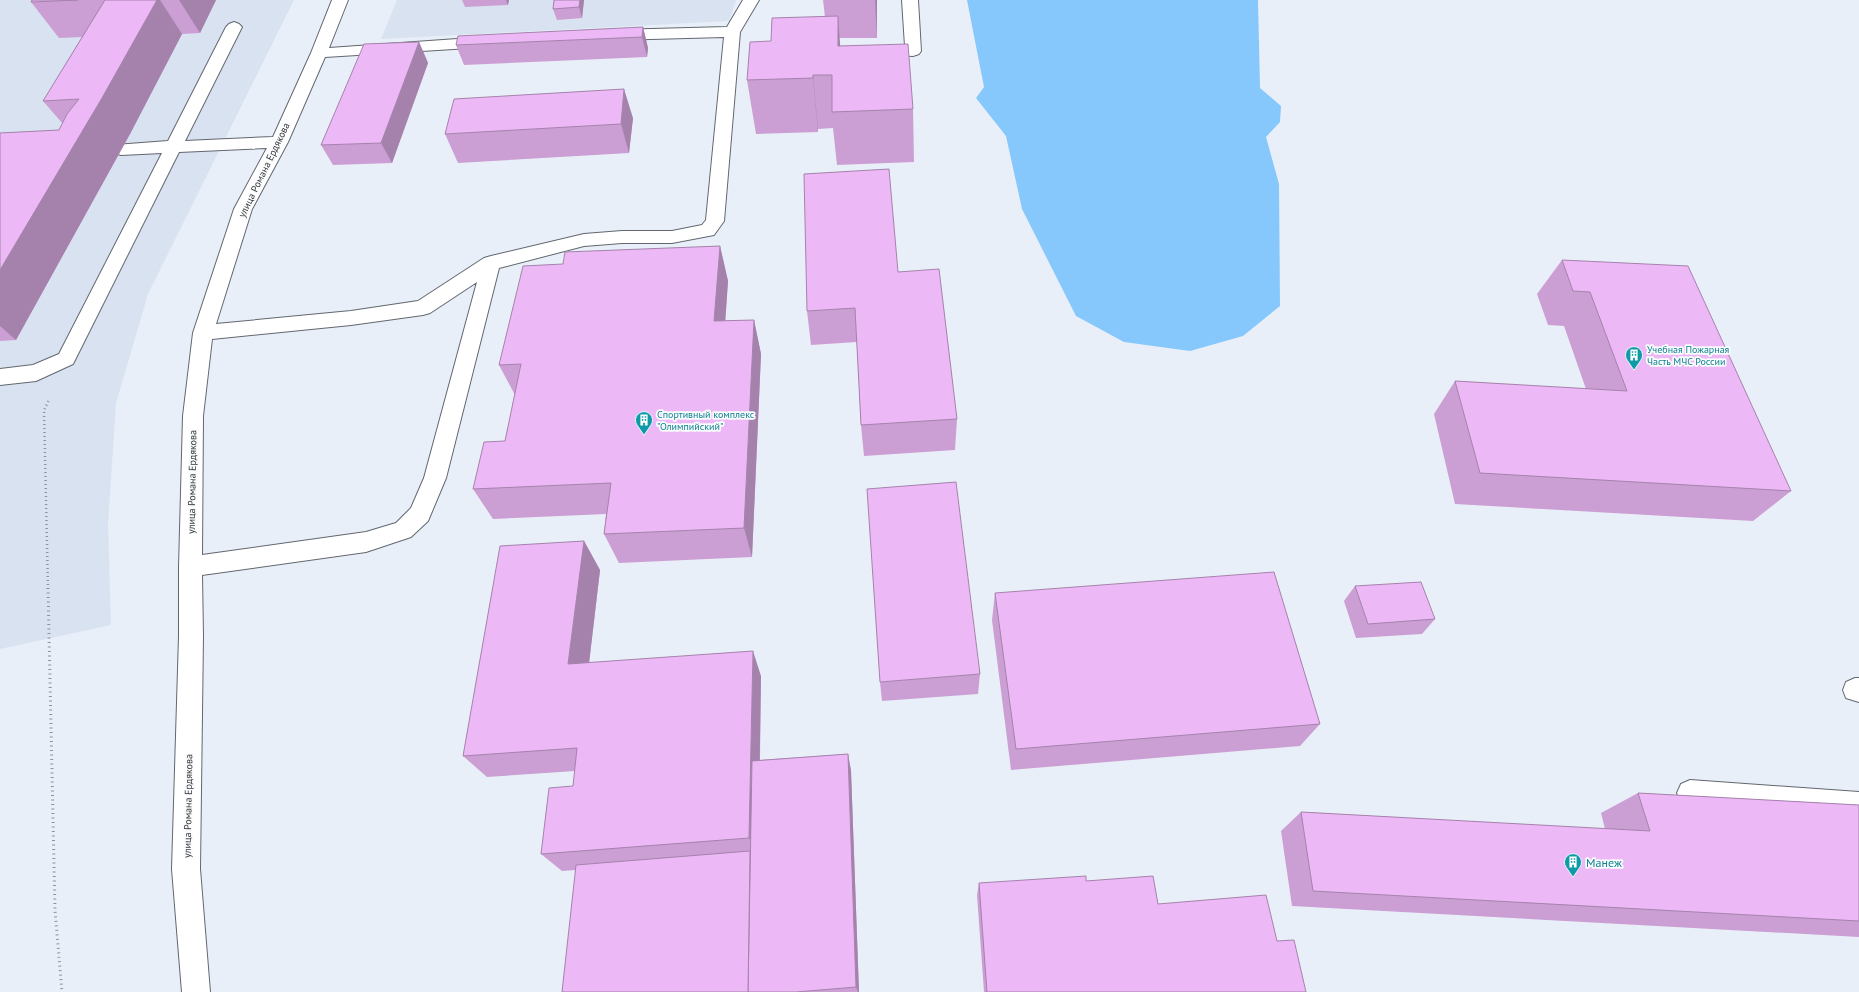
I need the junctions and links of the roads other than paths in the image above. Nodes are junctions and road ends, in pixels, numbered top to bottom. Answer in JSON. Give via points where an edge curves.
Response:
{"nodes":[{"id":1,"x":340,"y":0,"type":"edge"},
{"id":2,"x":751,"y":0,"type":"edge"},
{"id":3,"x":910,"y":0,"type":"edge"},
{"id":4,"x":234,"y":27,"type":"dead end"},
{"id":5,"x":732,"y":32,"type":"junction"},
{"id":6,"x":595,"y":36,"type":"edge"},
{"id":7,"x":499,"y":41,"type":"edge"},
{"id":8,"x":865,"y":51,"type":"edge"},
{"id":9,"x":320,"y":52,"type":"junction"},
{"id":10,"x":279,"y":142,"type":"junction"},
{"id":11,"x":174,"y":148,"type":"junction"},
{"id":12,"x":121,"y":149,"type":"dead end"},
{"id":13,"x":491,"y":263,"type":"junction"},
{"id":14,"x":203,"y":334,"type":"junction"},
{"id":15,"x":0,"y":377,"type":"edge"},
{"id":16,"x":190,"y":567,"type":"junction"},
{"id":17,"x":1690,"y":793,"type":"dead end"},
{"id":18,"x":1859,"y":805,"type":"edge"},
{"id":19,"x":196,"y":992,"type":"edge"}],
"edges":[{"from":1,"to":9,"type":"street","name":"улица Романа Ердякова"},
{"from":2,"to":5,"type":"street"},
{"from":3,"to":8,"type":"street","via":[[913,51]]},
{"from":4,"to":11,"type":"street"},
{"from":5,"to":6,"type":"street"},
{"from":5,"to":13,"type":"street","via":[[738,52],[715,221],[708,230],[672,238],[622,237],[584,240]]},
{"from":7,"to":9,"type":"street"},
{"from":9,"to":10,"type":"street","name":"улица Романа Ердякова"},
{"from":10,"to":11,"type":"street"},
{"from":10,"to":14,"type":"street","name":"улица Романа Ердякова","via":[[243,209]]},
{"from":11,"to":12,"type":"street"},
{"from":11,"to":15,"type":"street","via":[[66,359],[36,373]]},
{"from":13,"to":14,"type":"street","via":[[423,308]]},
{"from":13,"to":16,"type":"street","via":[[435,478],[420,514],[403,530],[366,542]]},
{"from":14,"to":16,"type":"street","name":"улица Романа Ердякова","via":[[193,416]]},
{"from":16,"to":19,"type":"street","name":"улица Романа Ердякова","via":[[192,636],[186,869]]},
{"from":17,"to":18,"type":"street"}]}
